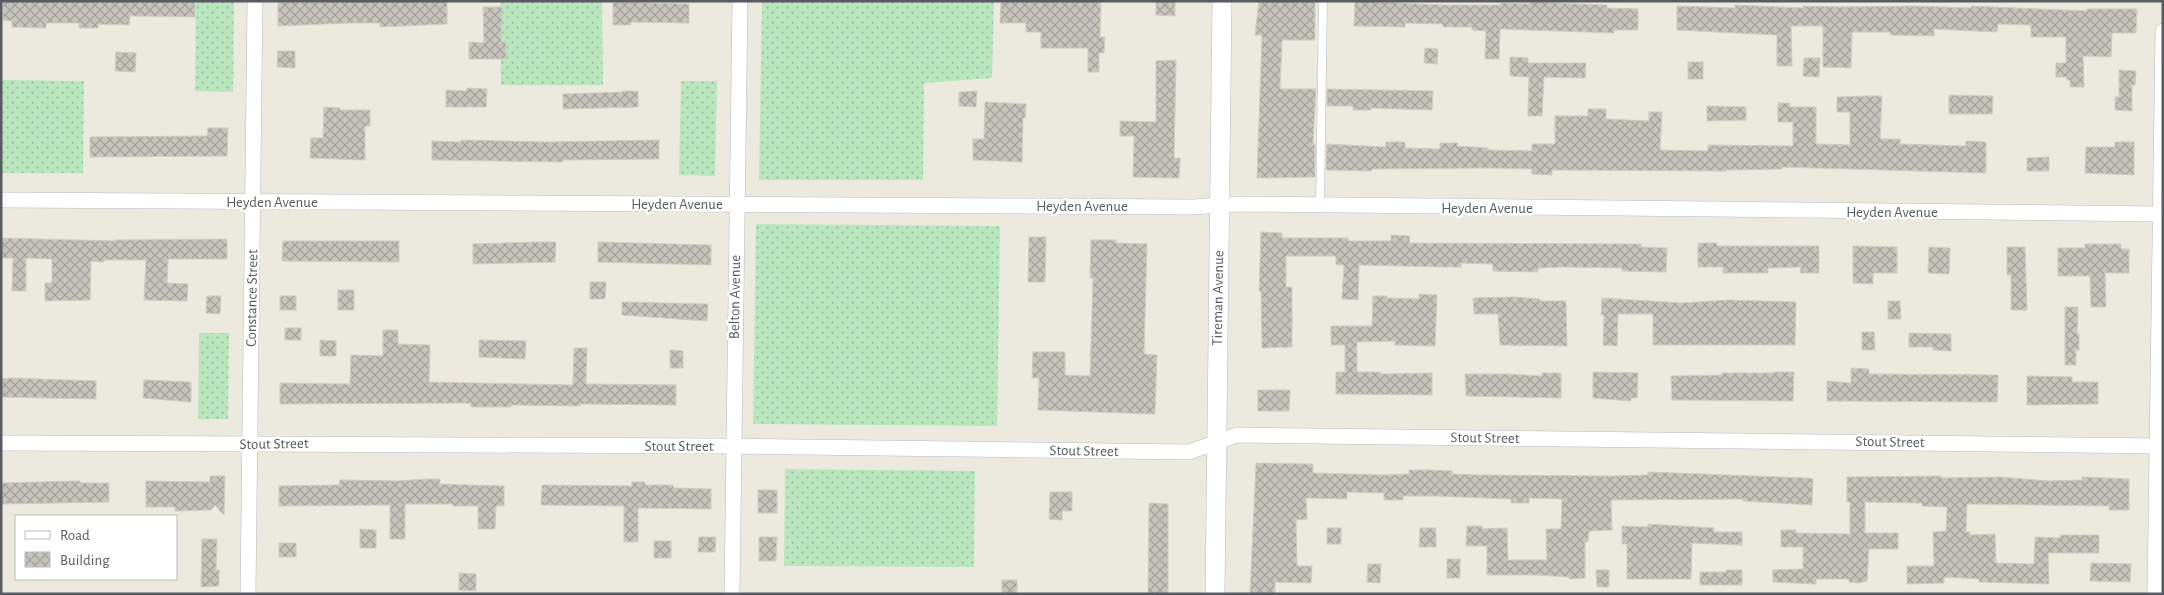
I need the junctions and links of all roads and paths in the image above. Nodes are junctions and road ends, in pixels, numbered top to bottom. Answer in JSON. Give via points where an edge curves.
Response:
{"nodes":[{"id":1,"x":255,"y":1,"type":"edge"},
{"id":2,"x":740,"y":1,"type":"edge"},
{"id":3,"x":1222,"y":1,"type":"edge"},
{"id":4,"x":1323,"y":1,"type":"edge"},
{"id":5,"x":2163,"y":31,"type":"edge"},
{"id":6,"x":1,"y":200,"type":"edge"},
{"id":7,"x":253,"y":202,"type":"junction"},
{"id":8,"x":737,"y":204,"type":"junction"},
{"id":9,"x":1219,"y":205,"type":"junction"},
{"id":10,"x":1320,"y":206,"type":"junction"},
{"id":11,"x":2162,"y":214,"type":"edge"},
{"id":12,"x":1216,"y":442,"type":"junction"},
{"id":13,"x":1,"y":443,"type":"edge"},
{"id":14,"x":250,"y":444,"type":"junction"},
{"id":15,"x":732,"y":446,"type":"junction"},
{"id":16,"x":2160,"y":446,"type":"edge"},
{"id":17,"x":248,"y":594,"type":"edge"},
{"id":18,"x":732,"y":594,"type":"edge"},
{"id":19,"x":1215,"y":594,"type":"edge"},
{"id":20,"x":2155,"y":594,"type":"edge"}],
"edges":[{"from":1,"to":7,"type":"street","name":"Constance Street"},
{"from":2,"to":8,"type":"street","name":"Belton Avenue"},
{"from":3,"to":9,"type":"street","name":"Tireman Avenue"},
{"from":4,"to":10,"type":"lane"},
{"from":5,"to":11,"type":"street"},
{"from":6,"to":7,"type":"street","name":"Heyden Avenue"},
{"from":7,"to":8,"type":"street","name":"Heyden Avenue"},
{"from":7,"to":14,"type":"street","name":"Constance Street"},
{"from":8,"to":9,"type":"street","name":"Heyden Avenue"},
{"from":8,"to":15,"type":"street","name":"Belton Avenue"},
{"from":9,"to":10,"type":"street","name":"Heyden Avenue"},
{"from":9,"to":12,"type":"street","name":"Tireman Avenue"},
{"from":10,"to":11,"type":"street","name":"Heyden Avenue"},
{"from":11,"to":16,"type":"street"},
{"from":12,"to":15,"type":"street","name":"Stout Street","via":[[1189,452]]},
{"from":12,"to":16,"type":"street","name":"Stout Street","via":[[1237,435]]},
{"from":12,"to":19,"type":"street","name":"Tireman Avenue"},
{"from":13,"to":14,"type":"street","name":"Stout Street"},
{"from":14,"to":15,"type":"street","name":"Stout Street"},
{"from":14,"to":17,"type":"street","name":"Constance Street"},
{"from":15,"to":18,"type":"street","name":"Belton Avenue"},
{"from":16,"to":20,"type":"street"}]}
